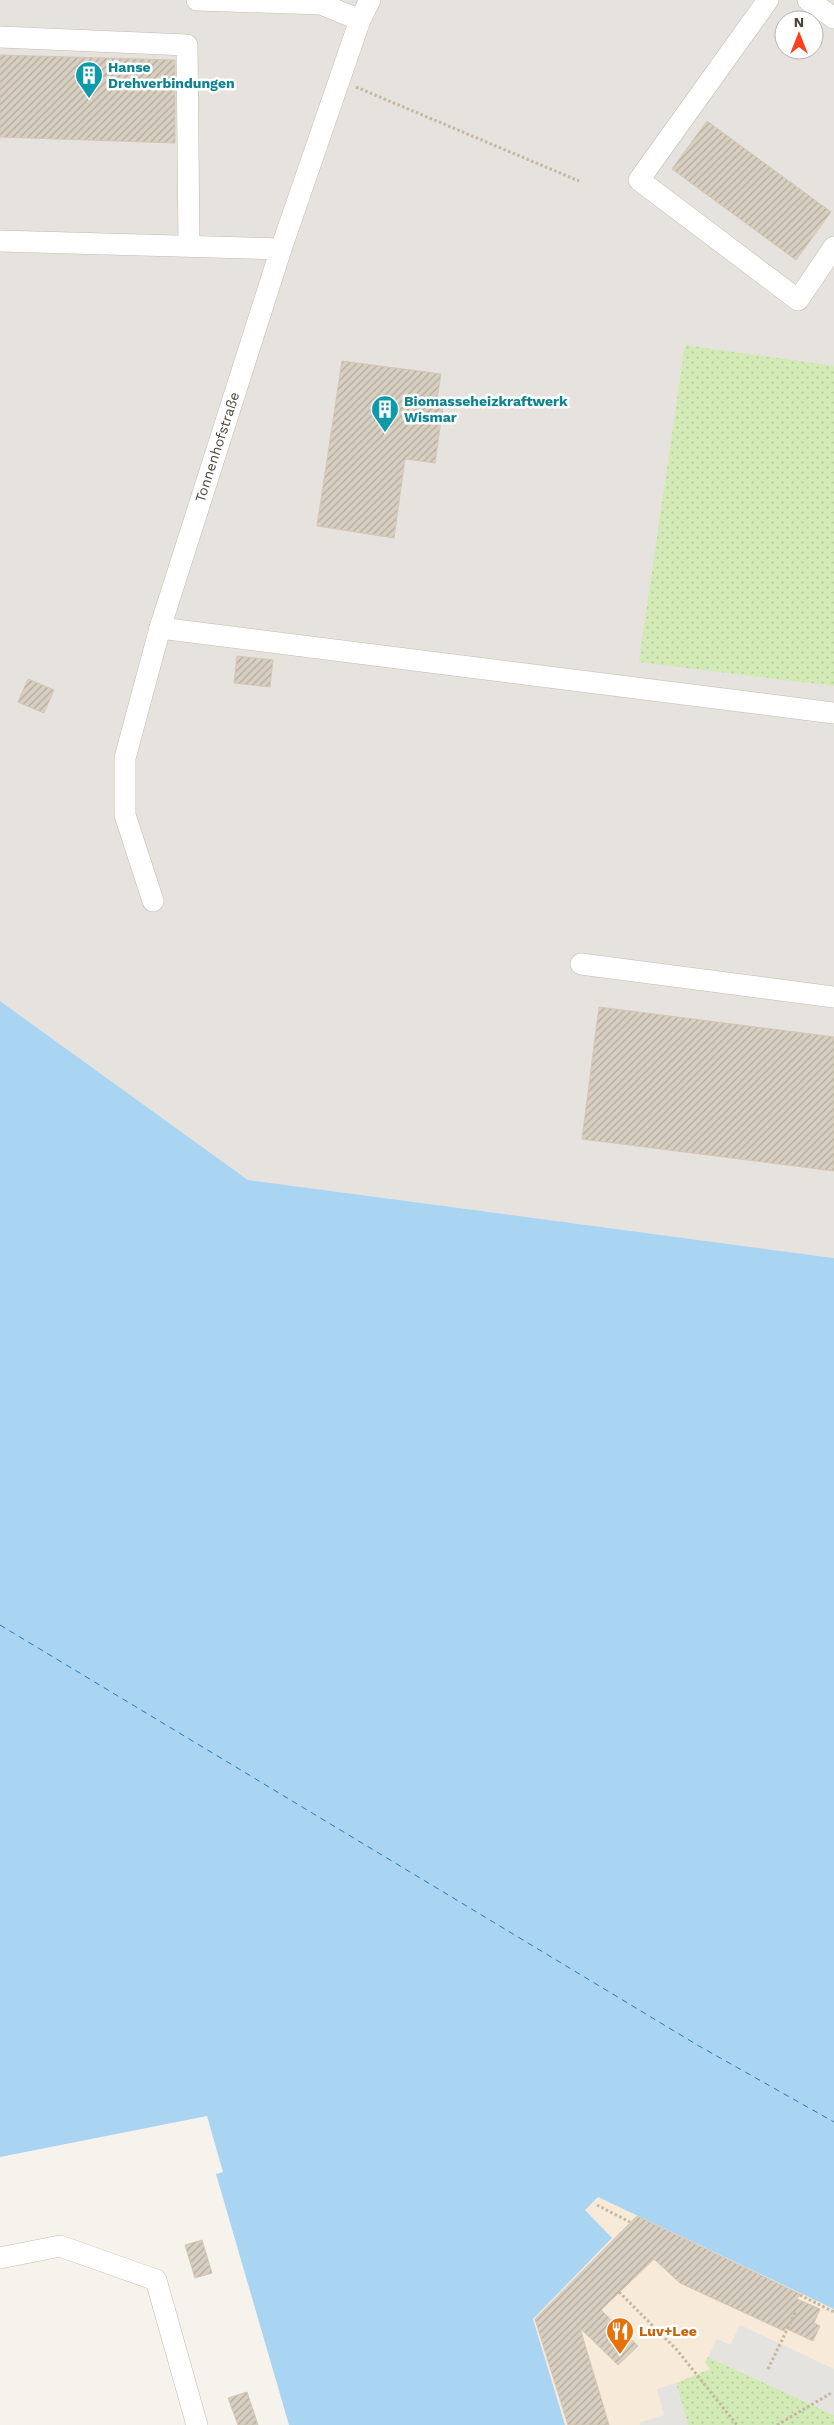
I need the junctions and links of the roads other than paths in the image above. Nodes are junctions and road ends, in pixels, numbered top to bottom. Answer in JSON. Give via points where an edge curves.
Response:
{"nodes":[{"id":1,"x":197,"y":0,"type":"edge"},
{"id":2,"x":207,"y":0,"type":"edge"},
{"id":3,"x":370,"y":0,"type":"edge"},
{"id":4,"x":768,"y":0,"type":"edge"},
{"id":5,"x":808,"y":0,"type":"edge"},
{"id":6,"x":834,"y":18,"type":"edge"},
{"id":7,"x":360,"y":20,"type":"junction"},
{"id":8,"x":0,"y":38,"type":"edge"},
{"id":9,"x":0,"y":241,"type":"edge"},
{"id":10,"x":189,"y":246,"type":"junction"},
{"id":11,"x":834,"y":247,"type":"edge"},
{"id":12,"x":281,"y":249,"type":"junction"},
{"id":13,"x":160,"y":628,"type":"junction"},
{"id":14,"x":834,"y":713,"type":"edge"},
{"id":15,"x":153,"y":902,"type":"dead end"},
{"id":16,"x":581,"y":964,"type":"dead end"},
{"id":17,"x":834,"y":997,"type":"edge"},
{"id":18,"x":0,"y":2258,"type":"edge"},
{"id":19,"x":197,"y":2425,"type":"edge"}],
"edges":[{"from":1,"to":2,"type":"lane"},
{"from":2,"to":7,"type":"lane","via":[[321,4]]},
{"from":3,"to":7,"type":"lane","name":"Tonnenhofstraße"},
{"from":4,"to":11,"type":"lane","via":[[639,180],[798,300]]},
{"from":5,"to":6,"type":"lane"},
{"from":7,"to":12,"type":"lane","name":"Tonnenhofstraße"},
{"from":8,"to":10,"type":"lane","via":[[187,45]]},
{"from":9,"to":10,"type":"lane"},
{"from":10,"to":12,"type":"lane"},
{"from":12,"to":13,"type":"lane","name":"Tonnenhofstraße"},
{"from":13,"to":14,"type":"lane"},
{"from":13,"to":15,"type":"lane","name":"Tonnenhofstraße","via":[[125,765],[125,815]]},
{"from":16,"to":17,"type":"lane"},
{"from":18,"to":19,"type":"lane","via":[[60,2246],[156,2280]]}]}
